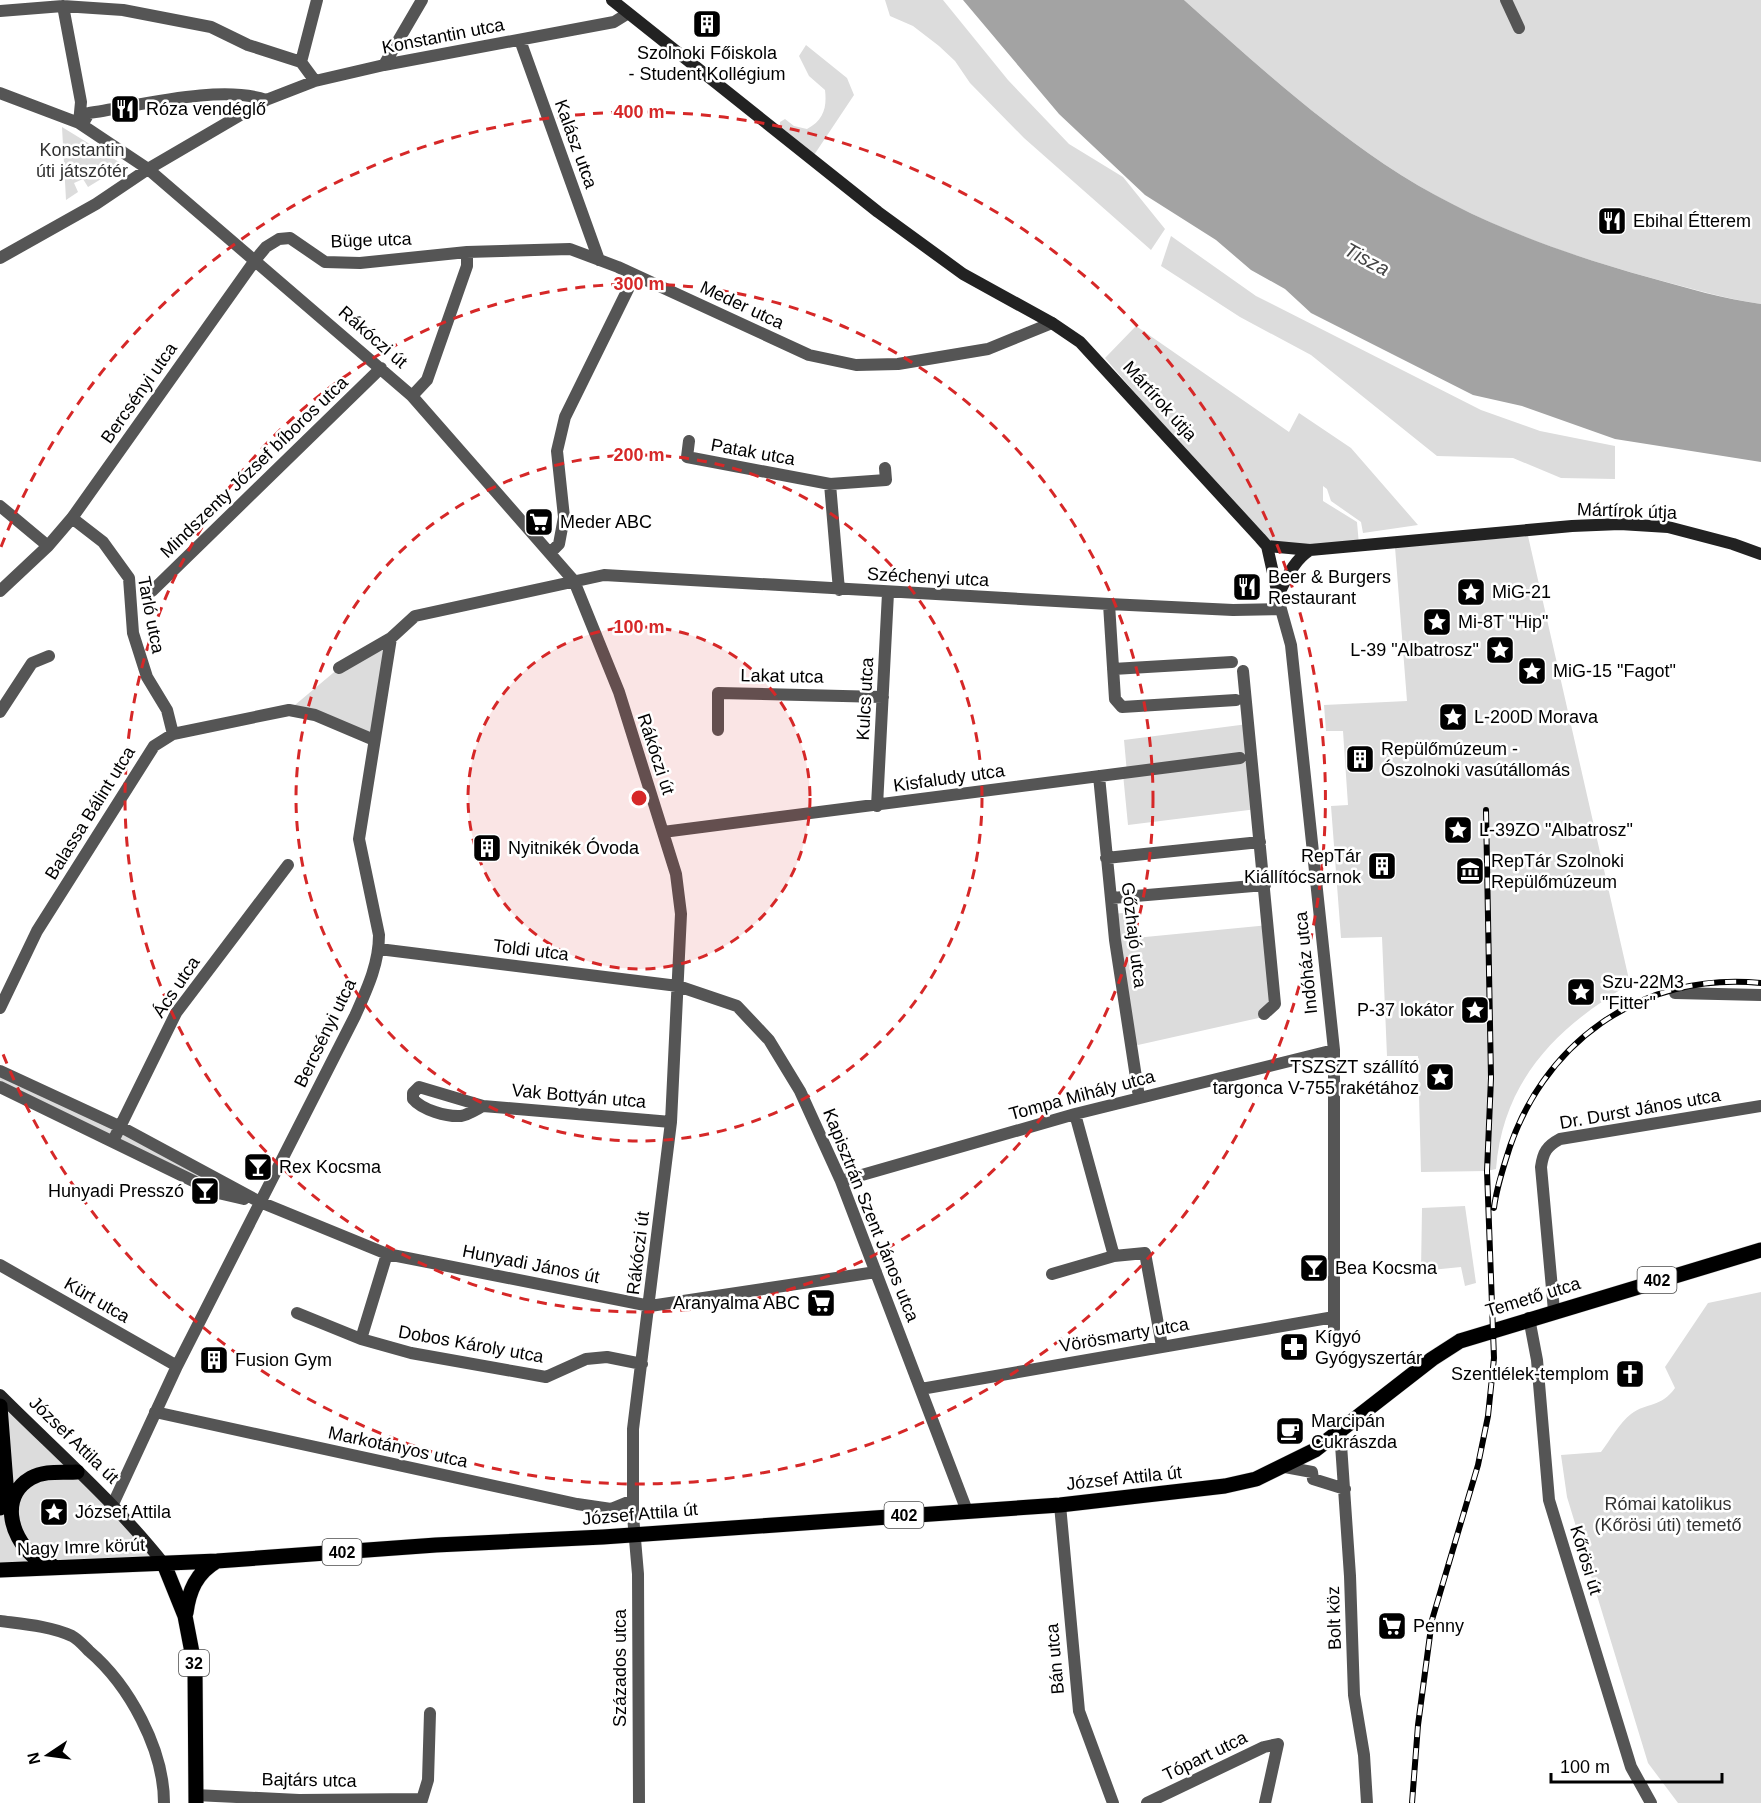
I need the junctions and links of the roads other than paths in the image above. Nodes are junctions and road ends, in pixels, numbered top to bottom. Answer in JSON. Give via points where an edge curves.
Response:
{"nodes":[{"id":1,"x":317,"y":0,"type":"edge"},
{"id":2,"x":422,"y":0,"type":"edge"},
{"id":3,"x":612,"y":0,"type":"edge"},
{"id":4,"x":1506,"y":0,"type":"edge"},
{"id":5,"x":13,"y":5,"type":"edge"},
{"id":6,"x":63,"y":6,"type":"junction"},
{"id":7,"x":0,"y":11,"type":"edge"},
{"id":8,"x":627,"y":14,"type":"junction"},
{"id":9,"x":1519,"y":28,"type":"dead end"},
{"id":10,"x":520,"y":40,"type":"junction"},
{"id":11,"x":301,"y":62,"type":"junction"},
{"id":12,"x":384,"y":65,"type":"junction"},
{"id":13,"x":315,"y":81,"type":"junction"},
{"id":14,"x":0,"y":93,"type":"edge"},
{"id":15,"x":266,"y":100,"type":"junction"},
{"id":16,"x":81,"y":124,"type":"junction"},
{"id":17,"x":148,"y":169,"type":"junction"},
{"id":18,"x":467,"y":252,"type":"junction"},
{"id":19,"x":0,"y":258,"type":"edge"},
{"id":20,"x":256,"y":259,"type":"junction"},
{"id":21,"x":599,"y":260,"type":"junction"},
{"id":22,"x":635,"y":275,"type":"junction"},
{"id":23,"x":1052,"y":323,"type":"junction"},
{"id":24,"x":381,"y":368,"type":"junction"},
{"id":25,"x":412,"y":396,"type":"junction"},
{"id":26,"x":689,"y":441,"type":"dead end"},
{"id":27,"x":885,"y":468,"type":"dead end"},
{"id":28,"x":830,"y":484,"type":"junction"},
{"id":29,"x":0,"y":506,"type":"edge"},
{"id":30,"x":72,"y":518,"type":"junction"},
{"id":31,"x":48,"y":546,"type":"junction"},
{"id":32,"x":1267,"y":546,"type":"junction"},
{"id":33,"x":1310,"y":550,"type":"junction"},
{"id":34,"x":550,"y":553,"type":"junction"},
{"id":35,"x":1761,"y":554,"type":"edge"},
{"id":36,"x":574,"y":580,"type":"junction"},
{"id":37,"x":838,"y":590,"type":"junction"},
{"id":38,"x":0,"y":591,"type":"edge"},
{"id":39,"x":152,"y":591,"type":"dead end"},
{"id":40,"x":888,"y":593,"type":"junction"},
{"id":41,"x":1278,"y":595,"type":"junction"},
{"id":42,"x":1109,"y":604,"type":"junction"},
{"id":43,"x":1280,"y":609,"type":"junction"},
{"id":44,"x":391,"y":638,"type":"junction"},
{"id":45,"x":49,"y":656,"type":"dead end"},
{"id":46,"x":1232,"y":662,"type":"dead end"},
{"id":47,"x":339,"y":668,"type":"dead end"},
{"id":48,"x":1113,"y":669,"type":"junction"},
{"id":49,"x":1243,"y":671,"type":"dead end"},
{"id":50,"x":883,"y":697,"type":"junction"},
{"id":51,"x":1236,"y":699,"type":"dead end"},
{"id":52,"x":0,"y":712,"type":"edge"},
{"id":53,"x":718,"y":730,"type":"dead end"},
{"id":54,"x":173,"y":734,"type":"junction"},
{"id":55,"x":374,"y":740,"type":"junction"},
{"id":56,"x":1240,"y":758,"type":"dead end"},
{"id":57,"x":1100,"y":776,"type":"junction"},
{"id":58,"x":878,"y":806,"type":"junction"},
{"id":59,"x":663,"y":832,"type":"junction"},
{"id":60,"x":1260,"y":842,"type":"junction"},
{"id":61,"x":1106,"y":858,"type":"junction"},
{"id":62,"x":288,"y":865,"type":"dead end"},
{"id":63,"x":1265,"y":885,"type":"junction"},
{"id":64,"x":1112,"y":898,"type":"junction"},
{"id":65,"x":379,"y":949,"type":"junction"},
{"id":66,"x":678,"y":986,"type":"junction"},
{"id":67,"x":1675,"y":993,"type":"dead end"},
{"id":68,"x":1761,"y":995,"type":"edge"},
{"id":69,"x":0,"y":1008,"type":"edge"},
{"id":70,"x":1264,"y":1014,"type":"dead end"},
{"id":71,"x":1334,"y":1050,"type":"junction"},
{"id":72,"x":0,"y":1071,"type":"edge"},
{"id":73,"x":0,"y":1088,"type":"edge"},
{"id":74,"x":1139,"y":1097,"type":"junction"},
{"id":75,"x":483,"y":1106,"type":"junction"},
{"id":76,"x":1761,"y":1106,"type":"edge"},
{"id":77,"x":1075,"y":1114,"type":"junction"},
{"id":78,"x":671,"y":1122,"type":"junction"},
{"id":79,"x":121,"y":1127,"type":"junction"},
{"id":80,"x":113,"y":1141,"type":"junction"},
{"id":81,"x":841,"y":1181,"type":"junction"},
{"id":82,"x":260,"y":1202,"type":"junction"},
{"id":83,"x":1761,"y":1250,"type":"edge"},
{"id":84,"x":387,"y":1254,"type":"junction"},
{"id":85,"x":1114,"y":1256,"type":"junction"},
{"id":86,"x":0,"y":1265,"type":"edge"},
{"id":87,"x":876,"y":1272,"type":"junction"},
{"id":88,"x":1052,"y":1274,"type":"dead end"},
{"id":89,"x":650,"y":1306,"type":"junction"},
{"id":90,"x":1554,"y":1311,"type":"junction"},
{"id":91,"x":297,"y":1312,"type":"dead end"},
{"id":92,"x":1529,"y":1318,"type":"junction"},
{"id":93,"x":1334,"y":1323,"type":"joint"},
{"id":94,"x":361,"y":1339,"type":"junction"},
{"id":95,"x":1162,"y":1346,"type":"junction"},
{"id":96,"x":642,"y":1364,"type":"junction"},
{"id":97,"x":177,"y":1366,"type":"junction"},
{"id":98,"x":921,"y":1389,"type":"junction"},
{"id":99,"x":0,"y":1395,"type":"edge"},
{"id":100,"x":0,"y":1406,"type":"edge"},
{"id":101,"x":155,"y":1412,"type":"junction"},
{"id":102,"x":1340,"y":1430,"type":"junction"},
{"id":103,"x":1285,"y":1467,"type":"junction"},
{"id":104,"x":77,"y":1472,"type":"junction"},
{"id":105,"x":1345,"y":1489,"type":"junction"},
{"id":106,"x":633,"y":1500,"type":"junction"},
{"id":107,"x":113,"y":1504,"type":"junction"},
{"id":108,"x":1060,"y":1505,"type":"junction"},
{"id":109,"x":0,"y":1508,"type":"edge"},
{"id":110,"x":967,"y":1511,"type":"junction"},
{"id":111,"x":635,"y":1533,"type":"junction"},
{"id":112,"x":216,"y":1561,"type":"junction"},
{"id":113,"x":164,"y":1564,"type":"junction"},
{"id":114,"x":56,"y":1567,"type":"junction"},
{"id":115,"x":0,"y":1570,"type":"edge"},
{"id":116,"x":185,"y":1616,"type":"junction"},
{"id":117,"x":0,"y":1621,"type":"edge"},
{"id":118,"x":430,"y":1713,"type":"dead end"},
{"id":119,"x":195,"y":1799,"type":"edge"},
{"id":120,"x":223,"y":1799,"type":"edge"},
{"id":121,"x":299,"y":1801,"type":"edge"},
{"id":122,"x":421,"y":1801,"type":"edge"},
{"id":123,"x":164,"y":1803,"type":"edge"},
{"id":124,"x":639,"y":1803,"type":"edge"},
{"id":125,"x":1113,"y":1803,"type":"edge"},
{"id":126,"x":1148,"y":1803,"type":"edge"},
{"id":127,"x":1265,"y":1803,"type":"edge"},
{"id":128,"x":1367,"y":1803,"type":"edge"},
{"id":129,"x":1651,"y":1803,"type":"edge"}],
"edges":[{"from":1,"to":11,"type":"street"},
{"from":2,"to":12,"type":"street"},
{"from":3,"to":8,"type":"street","name":"Mártírok útja"},
{"from":4,"to":9,"type":"street"},
{"from":5,"to":6,"type":"street"},
{"from":5,"to":7,"type":"street"},
{"from":6,"to":11,"type":"street","via":[[123,9],[211,27],[248,45]]},
{"from":6,"to":16,"type":"street","via":[[81,102]]},
{"from":8,"to":10,"type":"street","name":"Konstantin utca","via":[[614,22]]},
{"from":8,"to":23,"type":"street","name":"Mártírok útja","via":[[963,274]]},
{"from":10,"to":12,"type":"street","name":"Konstantin utca"},
{"from":10,"to":21,"type":"street","name":"Kalász utca"},
{"from":11,"to":13,"type":"street"},
{"from":12,"to":13,"type":"street","name":"Konstantin utca"},
{"from":13,"to":15,"type":"street","name":"Konstantin utca"},
{"from":14,"to":16,"type":"street","name":"Rákóczi út"},
{"from":15,"to":16,"type":"street","via":[[228,92],[89,113]]},
{"from":15,"to":17,"type":"street","name":"Konstantin utca"},
{"from":16,"to":17,"type":"street","name":"Rákóczi út"},
{"from":17,"to":19,"type":"street","name":"Konstantin utca","via":[[96,204]]},
{"from":17,"to":20,"type":"street","name":"Rákóczi út"},
{"from":18,"to":20,"type":"street","name":"Büge utca","via":[[360,263],[325,262],[290,238],[279,239]]},
{"from":18,"to":21,"type":"street","name":"Meder utca","via":[[570,249]]},
{"from":18,"to":25,"type":"street","via":[[467,266],[427,380]]},
{"from":20,"to":24,"type":"street","name":"Rákóczi út"},
{"from":20,"to":30,"type":"street","name":"Bercsényi utca"},
{"from":21,"to":22,"type":"street","name":"Meder utca"},
{"from":22,"to":23,"type":"street","name":"Meder utca","via":[[809,355],[856,365],[898,364],[988,349]]},
{"from":22,"to":34,"type":"street","via":[[565,417],[557,451],[564,517],[559,544]]},
{"from":23,"to":32,"type":"street","name":"Mártírok útja","via":[[1080,342],[1105,367]]},
{"from":24,"to":25,"type":"street","name":"Rákóczi út"},
{"from":24,"to":39,"type":"street","name":"Mindszenty József bíboros utca"},
{"from":25,"to":34,"type":"street","name":"Rákóczi út"},
{"from":26,"to":28,"type":"street","name":"Patak utca","via":[[687,458]]},
{"from":27,"to":28,"type":"street","name":"Patak utca","via":[[886,480]]},
{"from":28,"to":37,"type":"street"},
{"from":29,"to":31,"type":"street"},
{"from":30,"to":31,"type":"street","name":"Bercsényi utca"},
{"from":30,"to":54,"type":"street","name":"Tarló utca","via":[[103,542],[129,578],[133,633],[147,677],[167,710]]},
{"from":31,"to":38,"type":"street","name":"Bercsényi utca"},
{"from":32,"to":33,"type":"street","name":"Mártírok útja"},
{"from":32,"to":41,"type":"street"},
{"from":33,"to":35,"type":"street","name":"Mártírok útja","via":[[1620,525],[1668,527]]},
{"from":33,"to":41,"type":"street","via":[[1292,568]]},
{"from":34,"to":36,"type":"street","name":"Rákóczi út"},
{"from":36,"to":37,"type":"street","name":"Széchenyi utca","via":[[604,575]]},
{"from":36,"to":44,"type":"street","via":[[415,616]]},
{"from":36,"to":59,"type":"street","name":"Rákóczi út","via":[[619,692]]},
{"from":37,"to":40,"type":"street","name":"Széchenyi utca"},
{"from":40,"to":42,"type":"street","name":"Széchenyi utca"},
{"from":40,"to":50,"type":"street","name":"Kulcs utca"},
{"from":41,"to":43,"type":"street","name":"Indóház utca"},
{"from":42,"to":43,"type":"street","name":"Széchenyi utca"},
{"from":42,"to":48,"type":"street"},
{"from":43,"to":71,"type":"street","name":"Indóház utca","via":[[1291,645]]},
{"from":44,"to":47,"type":"street"},
{"from":44,"to":55,"type":"street","name":"Bercsényi utca"},
{"from":45,"to":52,"type":"street","via":[[33,663]]},
{"from":46,"to":48,"type":"street"},
{"from":48,"to":51,"type":"street","via":[[1115,699],[1122,707]]},
{"from":49,"to":60,"type":"street"},
{"from":50,"to":53,"type":"street","name":"Lakat utca","via":[[718,693]]},
{"from":50,"to":58,"type":"street","name":"Kulcs utca"},
{"from":54,"to":55,"type":"street","name":"Balassa Bálint utca","via":[[289,710]]},
{"from":54,"to":69,"type":"street","name":"Balassa Bálint utca","via":[[154,746],[129,784],[38,932]]},
{"from":55,"to":65,"type":"street","name":"Bercsényi utca","via":[[359,839]]},
{"from":56,"to":57,"type":"street","name":"Kisfaludy utca"},
{"from":57,"to":58,"type":"street","name":"Kisfaludy utca"},
{"from":57,"to":61,"type":"street","name":"Gőzhajó utca"},
{"from":58,"to":59,"type":"street","name":"Kisfaludy utca"},
{"from":59,"to":66,"type":"street","name":"Rákóczi út","via":[[681,896]]},
{"from":60,"to":61,"type":"street"},
{"from":60,"to":63,"type":"street"},
{"from":61,"to":64,"type":"street","name":"Gőzhajó utca"},
{"from":62,"to":79,"type":"street","name":"Ács utca","via":[[176,1013]]},
{"from":63,"to":64,"type":"street"},
{"from":63,"to":70,"type":"street","via":[[1275,1004]]},
{"from":64,"to":74,"type":"street","name":"Gőzhajó utca"},
{"from":65,"to":66,"type":"street","name":"Toldi utca"},
{"from":65,"to":82,"type":"street","name":"Bercsényi utca","via":[[355,1016]]},
{"from":66,"to":78,"type":"street","name":"Rákóczi út"},
{"from":66,"to":81,"type":"street","name":"Kapisztrán Szent János utca","via":[[737,1006],[770,1040],[800,1091]]},
{"from":67,"to":68,"type":"street"},
{"from":71,"to":74,"type":"street","name":"Tompa Mihály utca"},
{"from":71,"to":93,"type":"street","name":"Indóház utca"},
{"from":72,"to":79,"type":"street","name":"Hunyadi János út"},
{"from":73,"to":80,"type":"street","name":"Hunyadi János út"},
{"from":74,"to":77,"type":"street","name":"Tompa Mihály utca"},
{"from":75,"to":75,"type":"street","name":"Vak Bottyán utca","via":[[418,1087],[413,1093],[418,1105],[434,1111],[462,1116]]},
{"from":75,"to":78,"type":"street","name":"Vak Bottyán utca"},
{"from":76,"to":90,"type":"street","name":"Dr. Durst János utca","via":[[1560,1139],[1550,1144],[1541,1167]]},
{"from":77,"to":81,"type":"street","name":"Tompa Mihály utca"},
{"from":77,"to":85,"type":"street"},
{"from":78,"to":89,"type":"street","name":"Rákóczi út"},
{"from":79,"to":80,"type":"street","name":"Ács utca"},
{"from":79,"to":82,"type":"street","name":"Hunyadi János út"},
{"from":80,"to":82,"type":"street","name":"Hunyadi János út","via":[[218,1193]]},
{"from":81,"to":87,"type":"street","name":"Kapisztrán Szent János utca"},
{"from":82,"to":84,"type":"street","name":"Hunyadi János út"},
{"from":82,"to":97,"type":"street","name":"Bercsényi utca"},
{"from":83,"to":90,"type":"main road","name":"Temető utca","number":"402"},
{"from":84,"to":89,"type":"street","name":"Hunyadi János út"},
{"from":84,"to":94,"type":"street"},
{"from":85,"to":88,"type":"street"},
{"from":85,"to":95,"type":"street","via":[[1145,1253]]},
{"from":86,"to":97,"type":"street","name":"Kürt utca"},
{"from":87,"to":89,"type":"street","name":"Hunyadi János út"},
{"from":87,"to":98,"type":"street","name":"Kapisztrán Szent János utca"},
{"from":89,"to":96,"type":"street","name":"Rákóczi út"},
{"from":90,"to":92,"type":"main road","name":"Temető utca","number":"402"},
{"from":91,"to":94,"type":"street","name":"Dobos Károly utca"},
{"from":92,"to":102,"type":"main road","name":"Temető utca","number":"402","via":[[1460,1341]]},
{"from":92,"to":129,"type":"street","name":"Kőrösi út","via":[[1537,1360],[1549,1500],[1631,1767]]},
{"from":93,"to":95,"type":"street","name":"Vörösmarty utca"},
{"from":94,"to":96,"type":"street","name":"Dobos Károly utca","via":[[411,1353],[546,1377],[586,1359],[607,1357]]},
{"from":95,"to":98,"type":"street","name":"Vörösmarty utca"},
{"from":96,"to":106,"type":"street","name":"Rákóczi út","via":[[633,1430]]},
{"from":97,"to":101,"type":"street","name":"Bercsényi utca"},
{"from":98,"to":110,"type":"street","name":"Kapisztrán Szent János utca"},
{"from":99,"to":104,"type":"street","name":"József Attila út"},
{"from":100,"to":109,"type":"main road","via":[[6,1483]]},
{"from":101,"to":106,"type":"street","name":"Markotányos utca","via":[[577,1504],[611,1509]]},
{"from":101,"to":107,"type":"street","name":"Bercsényi utca"},
{"from":102,"to":103,"type":"main road","name":"József Attila út","number":"402"},
{"from":102,"to":105,"type":"street","name":"Bolt köz"},
{"from":103,"to":105,"type":"street","via":[[1312,1472],[1313,1479]]},
{"from":103,"to":108,"type":"main road","name":"József Attila út","number":"402","via":[[1225,1486]]},
{"from":104,"to":107,"type":"street","name":"József Attila út"},
{"from":104,"to":114,"type":"main road","via":[[32,1478],[13,1500],[12,1523],[21,1540],[34,1557]]},
{"from":105,"to":128,"type":"street","name":"Bolt köz","via":[[1354,1695]]},
{"from":106,"to":111,"type":"street","name":"Rákóczi út"},
{"from":107,"to":113,"type":"street","name":"József Attila út"},
{"from":108,"to":110,"type":"main road","name":"József Attila út","number":"402"},
{"from":108,"to":125,"type":"street","name":"Bán utca","via":[[1078,1711]]},
{"from":110,"to":111,"type":"main road","name":"József Attila út","number":"402"},
{"from":111,"to":112,"type":"main road","name":"József Attila út","number":"402"},
{"from":111,"to":124,"type":"street","name":"Százados utca"},
{"from":112,"to":113,"type":"main road","name":"József Attila út","number":"402"},
{"from":112,"to":116,"type":"main road","via":[[195,1580]]},
{"from":113,"to":114,"type":"main road","name":"Nagy Imre körút"},
{"from":113,"to":116,"type":"main road","number":"32"},
{"from":114,"to":115,"type":"main road","name":"Nagy Imre körút"},
{"from":116,"to":119,"type":"main road","number":"32","via":[[195,1668]]},
{"from":117,"to":123,"type":"street","via":[[73,1637],[105,1664],[130,1696],[150,1740],[164,1789]]},
{"from":118,"to":122,"type":"street","via":[[428,1780]]},
{"from":119,"to":120,"type":"street","name":"Bajtárs utca"},
{"from":120,"to":121,"type":"street","name":"Bajtárs utca"},
{"from":121,"to":122,"type":"street","name":"Bajtárs utca"},
{"from":126,"to":127,"type":"street","name":"Tópart utca","via":[[1264,1747],[1278,1744]]}]}
